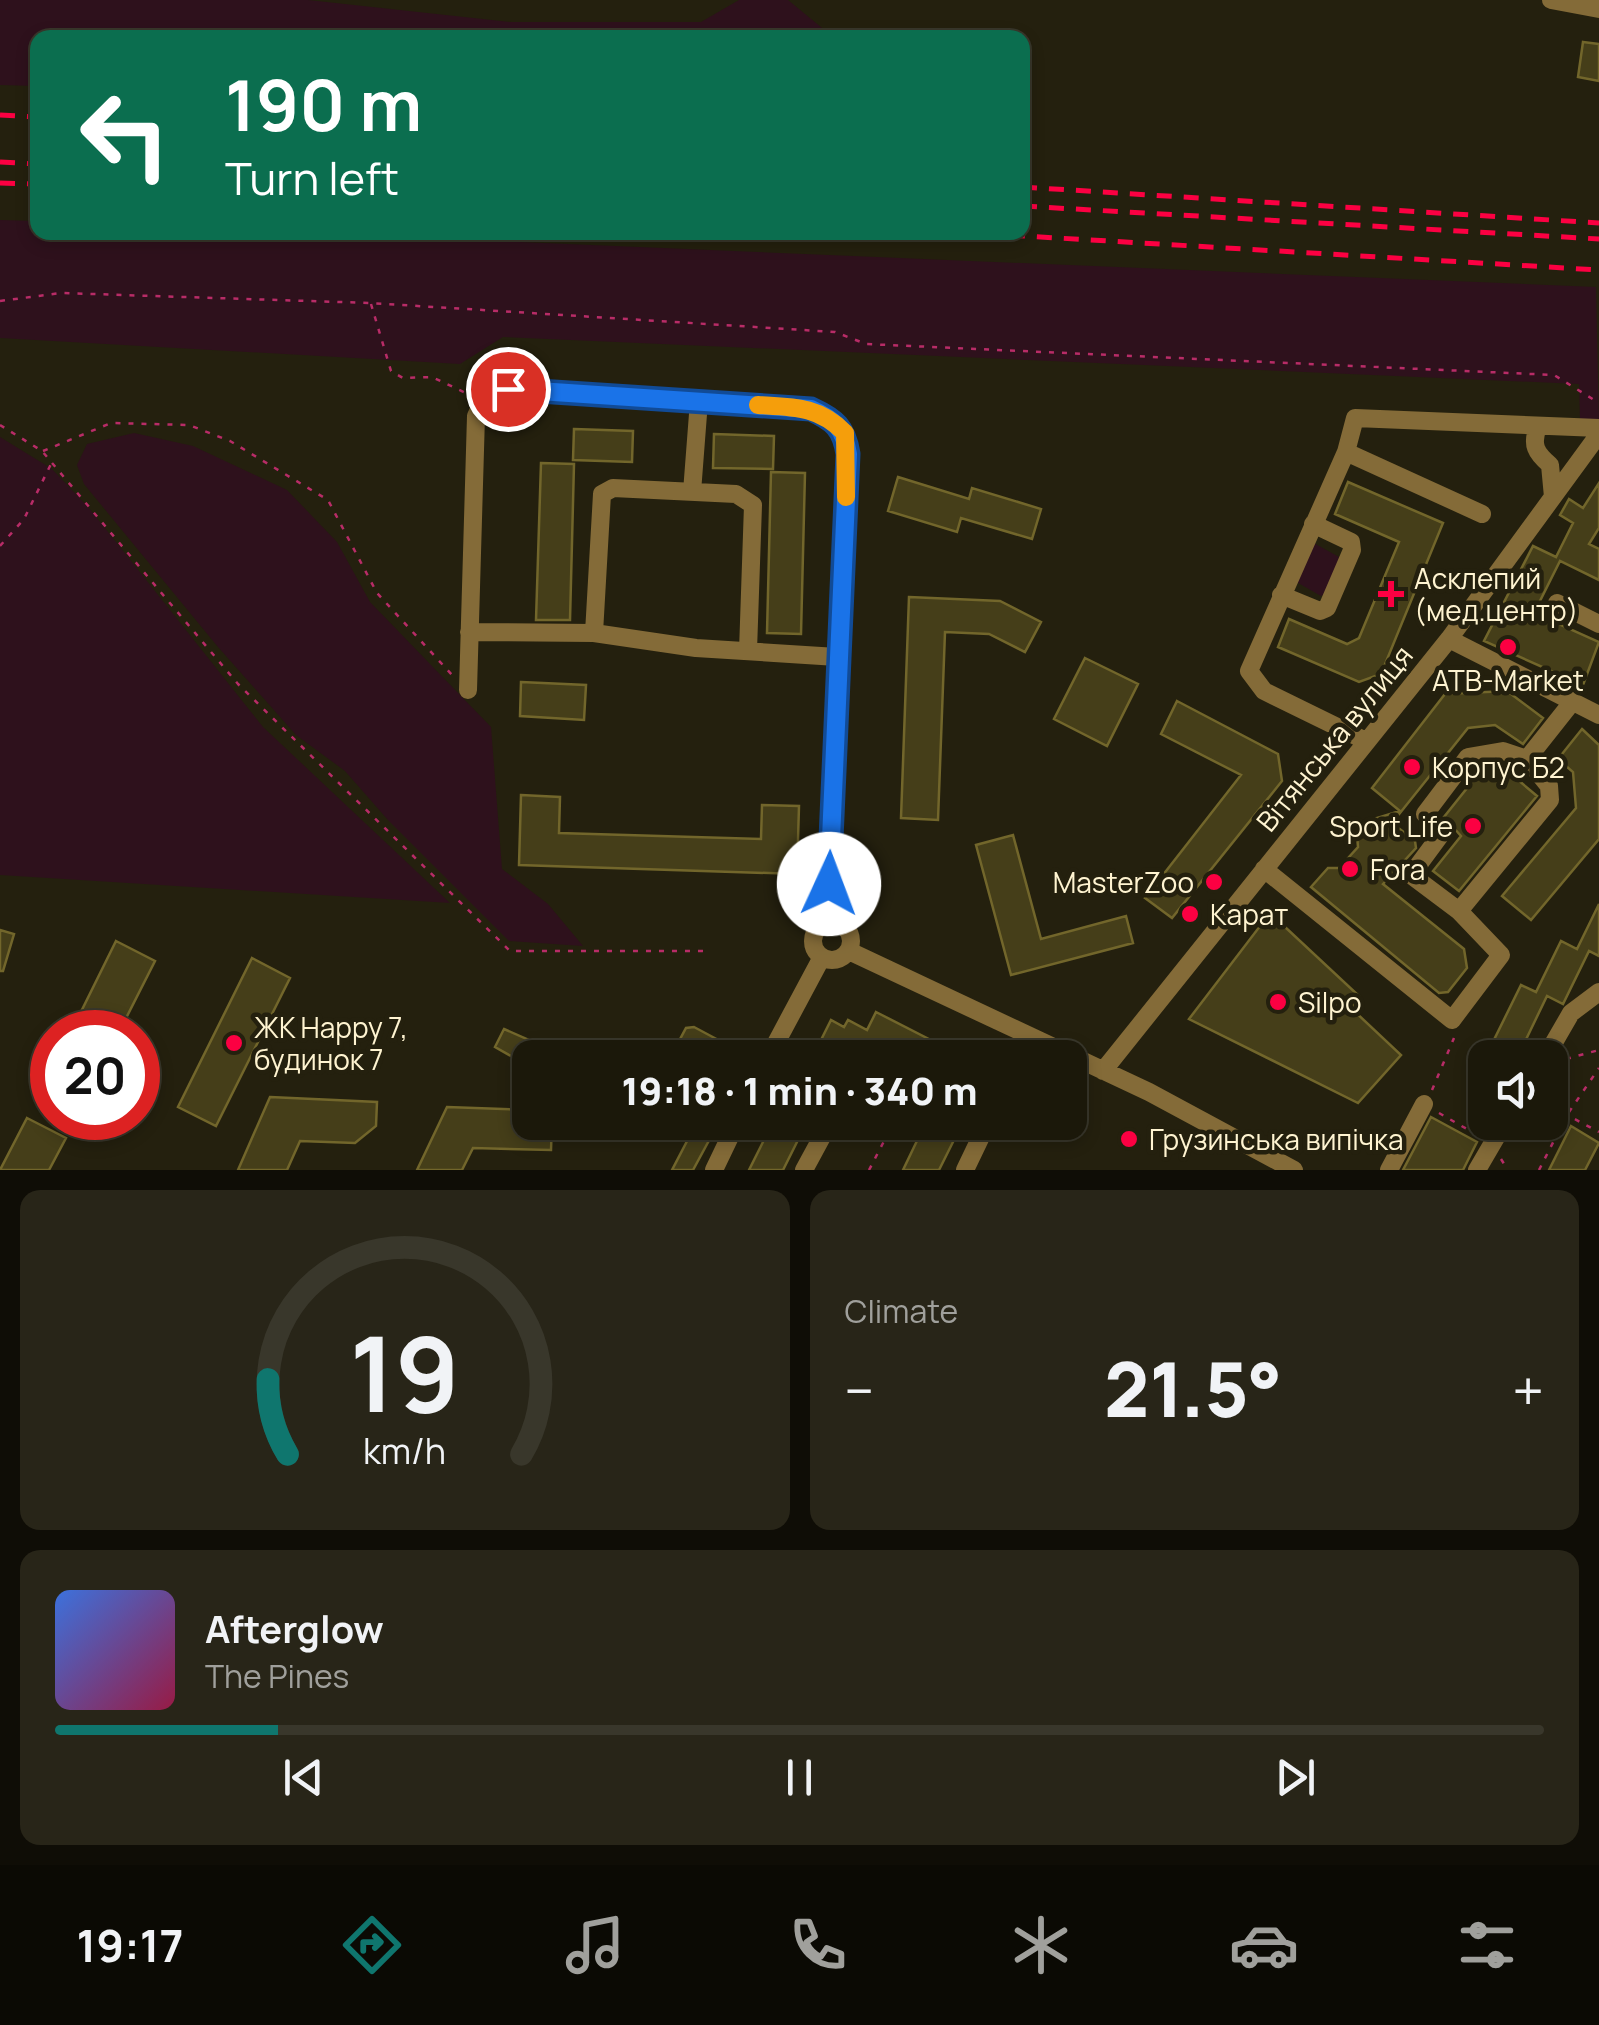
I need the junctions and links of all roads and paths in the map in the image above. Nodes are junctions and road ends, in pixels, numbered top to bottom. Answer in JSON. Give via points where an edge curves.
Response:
{"nodes":[{"id":1,"x":1551,"y":0,"type":"edge"},
{"id":2,"x":1599,"y":9,"type":"edge"},
{"id":3,"x":0,"y":301,"type":"edge"},
{"id":4,"x":370,"y":302,"type":"junction"},
{"id":5,"x":699,"y":400,"type":"junction"},
{"id":6,"x":482,"y":402,"type":"junction"},
{"id":7,"x":1599,"y":403,"type":"edge"},
{"id":8,"x":0,"y":424,"type":"edge"},
{"id":9,"x":1538,"y":427,"type":"junction"},
{"id":10,"x":1599,"y":431,"type":"edge"},
{"id":11,"x":42,"y":451,"type":"junction"},
{"id":12,"x":1346,"y":452,"type":"junction"},
{"id":13,"x":52,"y":463,"type":"junction"},
{"id":14,"x":692,"y":492,"type":"junction"},
{"id":15,"x":1553,"y":497,"type":"junction"},
{"id":16,"x":1482,"y":514,"type":"dead end"},
{"id":17,"x":1313,"y":524,"type":"junction"},
{"id":18,"x":0,"y":546,"type":"edge"},
{"id":19,"x":1280,"y":594,"type":"junction"},
{"id":20,"x":1557,"y":603,"type":"dead end"},
{"id":21,"x":1599,"y":624,"type":"edge"},
{"id":22,"x":470,"y":632,"type":"junction"},
{"id":23,"x":594,"y":634,"type":"junction"},
{"id":24,"x":1449,"y":639,"type":"junction"},
{"id":25,"x":748,"y":651,"type":"junction"},
{"id":26,"x":837,"y":657,"type":"junction"},
{"id":27,"x":468,"y":690,"type":"joint"},
{"id":28,"x":1573,"y":702,"type":"junction"},
{"id":29,"x":1597,"y":709,"type":"edge"},
{"id":30,"x":1366,"y":741,"type":"junction"},
{"id":31,"x":1527,"y":759,"type":"junction"},
{"id":32,"x":1264,"y":869,"type":"junction"},
{"id":33,"x":1459,"y":911,"type":"junction"},
{"id":34,"x":828,"y":922,"type":"junction"},
{"id":35,"x":849,"y":950,"type":"junction"},
{"id":36,"x":706,"y":951,"type":"dead end"},
{"id":37,"x":822,"y":958,"type":"junction"},
{"id":38,"x":1599,"y":992,"type":"edge"},
{"id":39,"x":1460,"y":1012,"type":"junction"},
{"id":40,"x":1025,"y":1034,"type":"junction"},
{"id":41,"x":778,"y":1040,"type":"edge"},
{"id":42,"x":1023,"y":1040,"type":"edge"},
{"id":43,"x":1555,"y":1040,"type":"edge"},
{"id":44,"x":1599,"y":1050,"type":"edge"},
{"id":45,"x":1568,"y":1058,"type":"edge"},
{"id":46,"x":1599,"y":1068,"type":"edge"},
{"id":47,"x":1103,"y":1071,"type":"junction"},
{"id":48,"x":1424,"y":1104,"type":"junction"},
{"id":49,"x":1568,"y":1114,"type":"edge"},
{"id":50,"x":1568,"y":1116,"type":"edge"},
{"id":51,"x":1599,"y":1132,"type":"edge"},
{"id":52,"x":728,"y":1140,"type":"edge"},
{"id":53,"x":820,"y":1140,"type":"edge"},
{"id":54,"x":885,"y":1140,"type":"edge"},
{"id":55,"x":976,"y":1140,"type":"edge"},
{"id":56,"x":1494,"y":1140,"type":"edge"},
{"id":57,"x":1554,"y":1140,"type":"edge"},
{"id":58,"x":1492,"y":1144,"type":"junction"},
{"id":59,"x":714,"y":1170,"type":"edge"},
{"id":60,"x":804,"y":1170,"type":"edge"},
{"id":61,"x":869,"y":1170,"type":"edge"},
{"id":62,"x":965,"y":1170,"type":"edge"},
{"id":63,"x":1294,"y":1170,"type":"edge"},
{"id":64,"x":1390,"y":1170,"type":"edge"},
{"id":65,"x":1477,"y":1170,"type":"edge"},
{"id":66,"x":1508,"y":1170,"type":"edge"},
{"id":67,"x":1539,"y":1170,"type":"edge"}],
"edges":[{"from":1,"to":2,"type":"street"},
{"from":3,"to":4,"type":"path","via":[[61,293]]},
{"from":4,"to":6,"type":"path","via":[[391,370],[403,378],[432,377]]},
{"from":4,"to":7,"type":"path","via":[[835,332],[866,344],[1554,375]]},
{"from":5,"to":6,"type":"street","via":[[508,389]]},
{"from":5,"to":14,"type":"street"},
{"from":5,"to":26,"type":"street","via":[[811,409],[845,433]]},
{"from":6,"to":22,"type":"street","via":[[476,416]]},
{"from":8,"to":11,"type":"path"},
{"from":9,"to":10,"type":"street"},
{"from":9,"to":12,"type":"street","via":[[1355,418]]},
{"from":9,"to":15,"type":"street","via":[[1537,454],[1550,465]]},
{"from":10,"to":15,"type":"street","name":"Вітянська вулиця"},
{"from":11,"to":13,"type":"path"},
{"from":11,"to":27,"type":"path","via":[[110,423],[189,425],[230,441],[328,500],[377,592]]},
{"from":12,"to":16,"type":"street"},
{"from":12,"to":17,"type":"street"},
{"from":13,"to":18,"type":"path","via":[[24,519]]},
{"from":13,"to":36,"type":"path","via":[[238,684],[510,951]]},
{"from":14,"to":23,"type":"street","via":[[613,488],[602,494]]},
{"from":14,"to":25,"type":"street","via":[[736,494],[753,505]]},
{"from":15,"to":24,"type":"street","name":"Вітянська вулиця"},
{"from":17,"to":19,"type":"street"},
{"from":17,"to":19,"type":"street","via":[[1351,542],[1327,608]]},
{"from":19,"to":30,"type":"street","via":[[1251,660],[1254,681]]},
{"from":20,"to":21,"type":"street"},
{"from":22,"to":23,"type":"street"},
{"from":22,"to":27,"type":"street"},
{"from":23,"to":25,"type":"street"},
{"from":24,"to":28,"type":"street"},
{"from":24,"to":30,"type":"street","name":"Вітянська вулиця"},
{"from":25,"to":26,"type":"street"},
{"from":26,"to":34,"type":"street"},
{"from":28,"to":29,"type":"street"},
{"from":28,"to":31,"type":"street"},
{"from":30,"to":32,"type":"street","name":"Вітянська вулиця"},
{"from":31,"to":33,"type":"street","via":[[1549,786],[1550,800]]},
{"from":31,"to":33,"type":"street","via":[[1503,751],[1468,757],[1425,814],[1442,833],[1411,875]]},
{"from":32,"to":39,"type":"street","via":[[1446,1019]]},
{"from":32,"to":47,"type":"street","name":"Вітянська вулиця"},
{"from":33,"to":39,"type":"street","via":[[1500,955]]},
{"from":34,"to":35,"type":"street","via":[[846,927]]},
{"from":34,"to":37,"type":"street","via":[[814,935]]},
{"from":35,"to":37,"type":"street","via":[[834,961]]},
{"from":35,"to":40,"type":"street"},
{"from":37,"to":41,"type":"street"},
{"from":38,"to":43,"type":"street","via":[[1572,1013]]},
{"from":39,"to":48,"type":"path","via":[[1452,1050]]},
{"from":40,"to":42,"type":"street"},
{"from":40,"to":47,"type":"street"},
{"from":44,"to":45,"type":"path"},
{"from":46,"to":49,"type":"path"},
{"from":47,"to":63,"type":"street"},
{"from":48,"to":58,"type":"path"},
{"from":48,"to":64,"type":"street"},
{"from":50,"to":51,"type":"path"},
{"from":52,"to":59,"type":"street"},
{"from":53,"to":60,"type":"street"},
{"from":54,"to":61,"type":"path"},
{"from":55,"to":62,"type":"street"},
{"from":56,"to":58,"type":"street"},
{"from":57,"to":67,"type":"path"},
{"from":58,"to":65,"type":"street"},
{"from":58,"to":66,"type":"path"}]}
